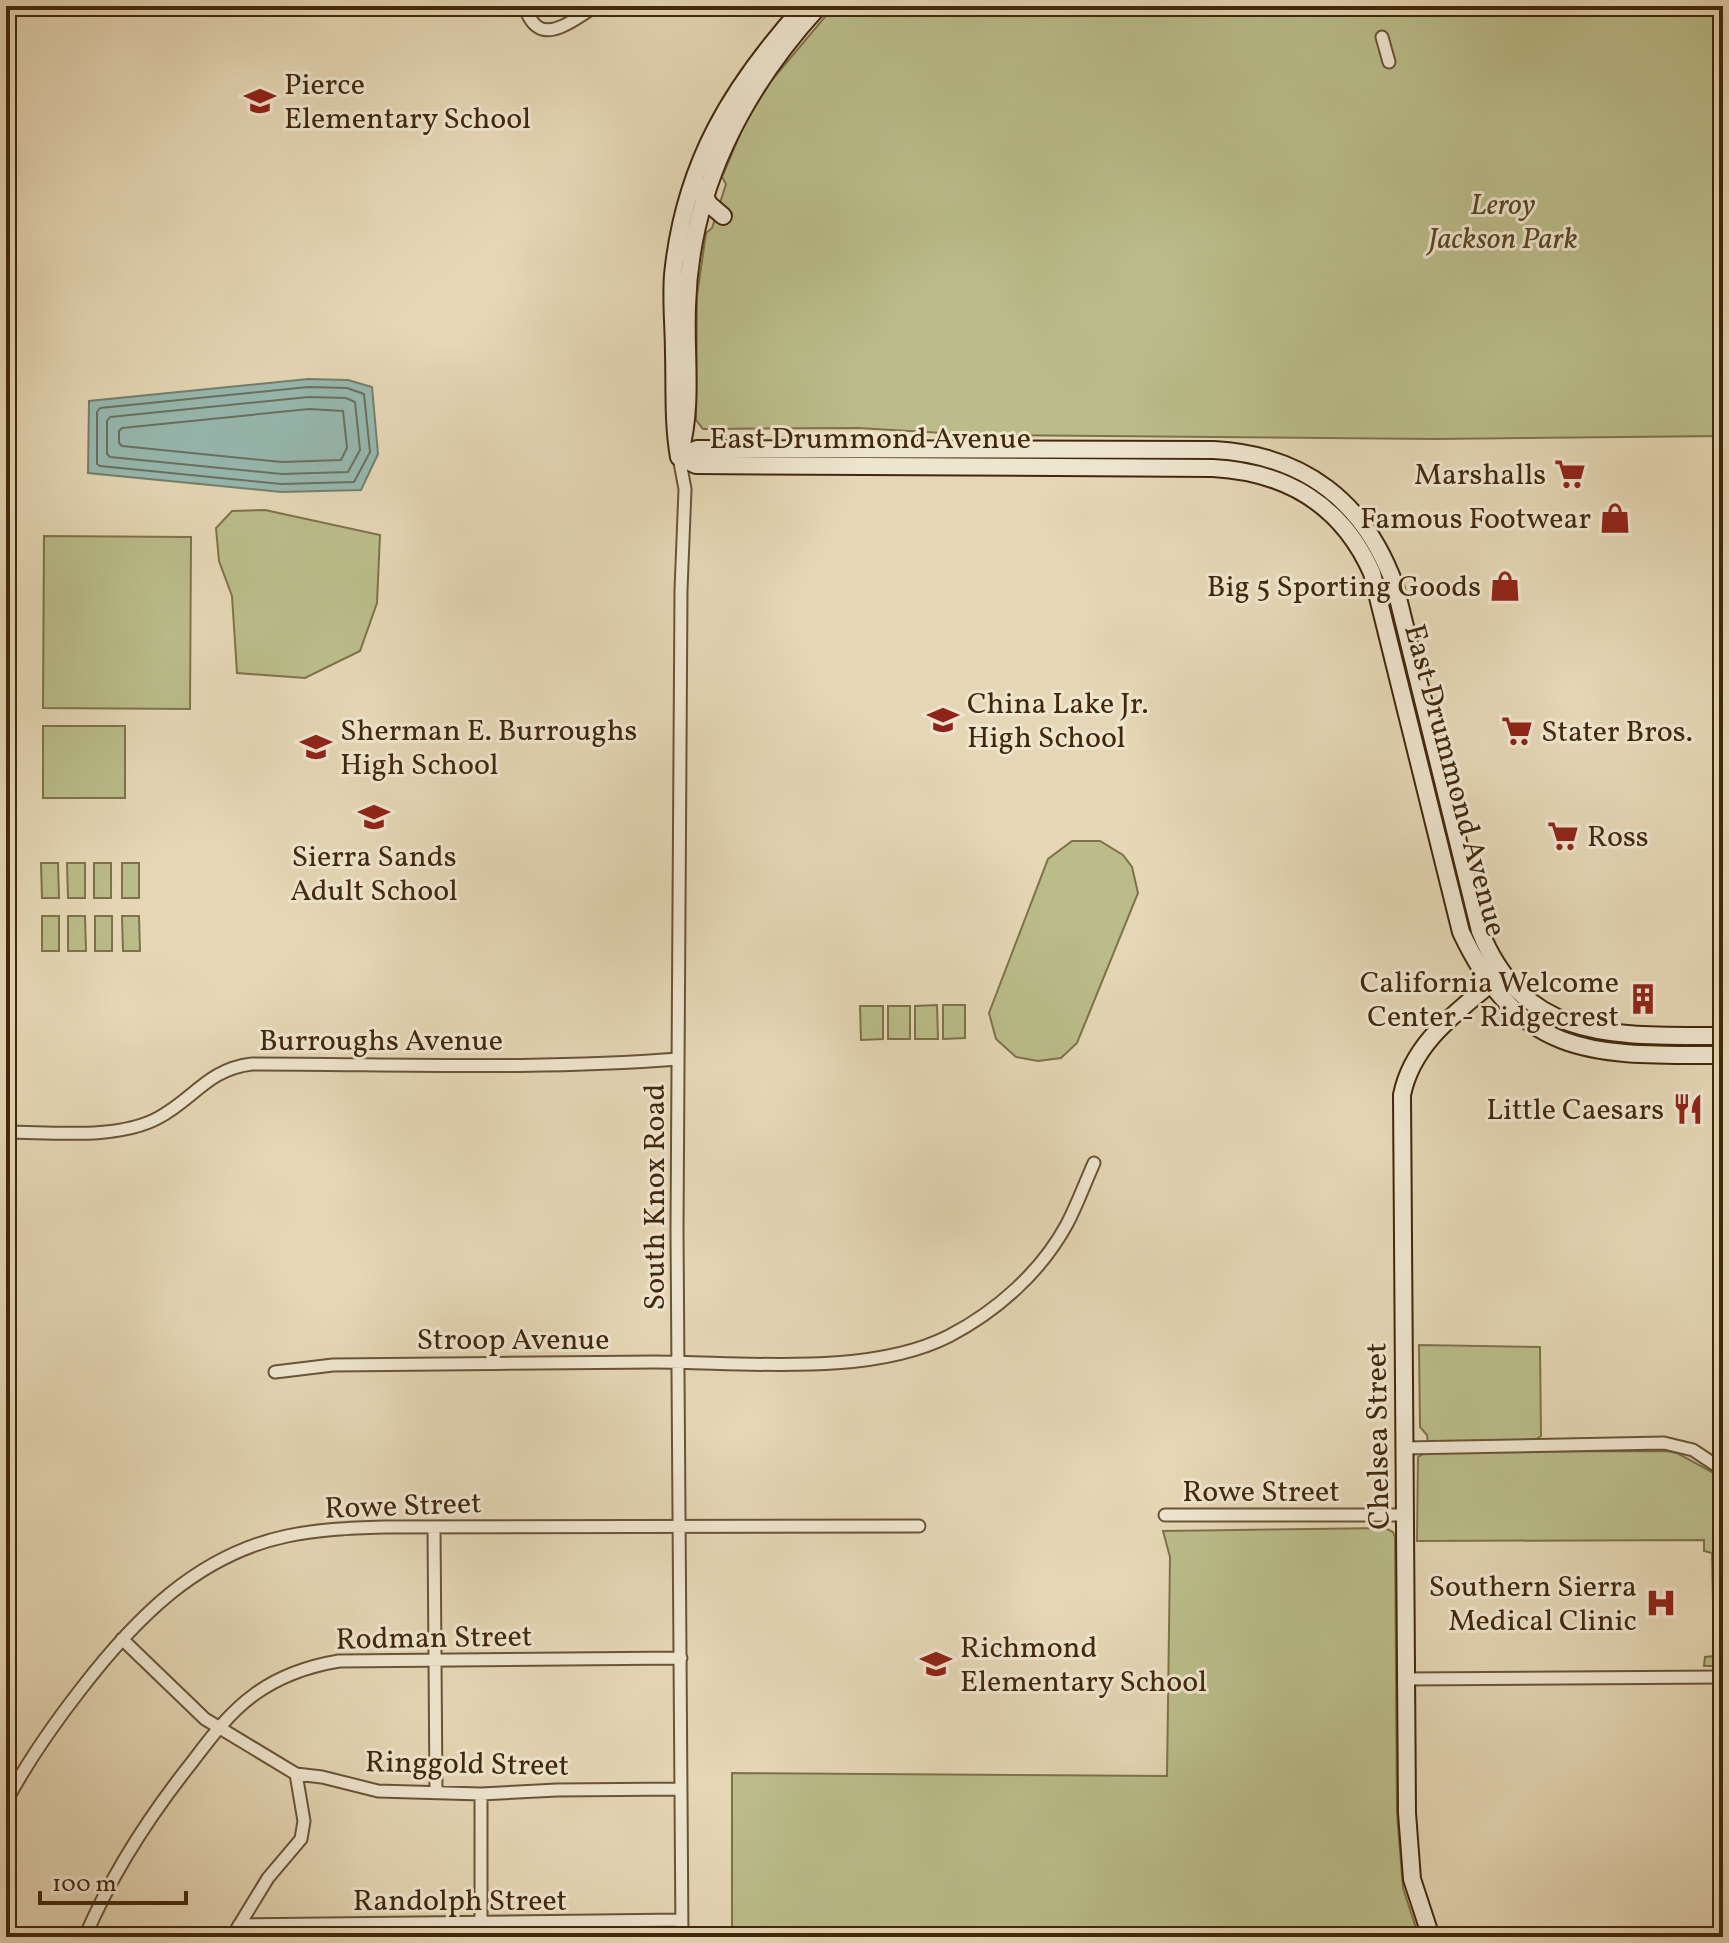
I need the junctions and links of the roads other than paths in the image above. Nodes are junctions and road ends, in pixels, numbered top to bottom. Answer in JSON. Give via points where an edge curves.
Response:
{"nodes":[{"id":1,"x":524,"y":6,"type":"edge"},
{"id":2,"x":596,"y":6,"type":"edge"},
{"id":3,"x":804,"y":6,"type":"edge"},
{"id":4,"x":819,"y":6,"type":"edge"},
{"id":5,"x":1382,"y":37,"type":"dead end"},
{"id":6,"x":1389,"y":62,"type":"dead end"},
{"id":7,"x":744,"y":79,"type":"junction"},
{"id":8,"x":705,"y":198,"type":"junction"},
{"id":9,"x":723,"y":216,"type":"dead end"},
{"id":10,"x":679,"y":457,"type":"junction"},
{"id":11,"x":1504,"y":973,"type":"junction"},
{"id":12,"x":1490,"y":984,"type":"junction"},
{"id":13,"x":1723,"y":1036,"type":"edge"},
{"id":14,"x":1723,"y":1055,"type":"edge"},
{"id":15,"x":678,"y":1059,"type":"junction"},
{"id":16,"x":6,"y":1132,"type":"edge"},
{"id":17,"x":1094,"y":1163,"type":"dead end"},
{"id":18,"x":679,"y":1362,"type":"junction"},
{"id":19,"x":275,"y":1372,"type":"dead end"},
{"id":20,"x":1405,"y":1448,"type":"junction"},
{"id":21,"x":1723,"y":1470,"type":"edge"},
{"id":22,"x":1165,"y":1515,"type":"dead end"},
{"id":23,"x":1406,"y":1515,"type":"junction"},
{"id":24,"x":680,"y":1525,"type":"junction"},
{"id":25,"x":919,"y":1526,"type":"dead end"},
{"id":26,"x":434,"y":1527,"type":"junction"},
{"id":27,"x":122,"y":1639,"type":"junction"},
{"id":28,"x":681,"y":1658,"type":"junction"},
{"id":29,"x":435,"y":1661,"type":"junction"},
{"id":30,"x":1723,"y":1677,"type":"edge"},
{"id":31,"x":1406,"y":1679,"type":"junction"},
{"id":32,"x":218,"y":1729,"type":"junction"},
{"id":33,"x":296,"y":1774,"type":"junction"},
{"id":34,"x":680,"y":1789,"type":"junction"},
{"id":35,"x":436,"y":1791,"type":"junction"},
{"id":36,"x":481,"y":1794,"type":"junction"},
{"id":37,"x":6,"y":1802,"type":"edge"},
{"id":38,"x":681,"y":1920,"type":"junction"},
{"id":39,"x":481,"y":1923,"type":"junction"},
{"id":40,"x":239,"y":1925,"type":"junction"},
{"id":41,"x":85,"y":1937,"type":"edge"},
{"id":42,"x":232,"y":1937,"type":"edge"},
{"id":43,"x":682,"y":1937,"type":"edge"},
{"id":44,"x":1431,"y":1937,"type":"edge"}],
"edges":[{"from":1,"to":2,"type":"street","via":[[536,26],[548,30]]},
{"from":3,"to":7,"type":"street"},
{"from":4,"to":8,"type":"street","via":[[746,101]]},
{"from":5,"to":6,"type":"street"},
{"from":7,"to":8,"type":"street","via":[[702,183]]},
{"from":7,"to":10,"type":"street","via":[[703,155],[677,245],[671,313]]},
{"from":8,"to":9,"type":"street"},
{"from":8,"to":10,"type":"street","via":[[688,274],[687,426]]},
{"from":10,"to":11,"type":"street","name":"East Drummond Avenue","via":[[697,449],[1214,450],[1256,455],[1304,472],[1358,517],[1388,567],[1480,931]]},
{"from":10,"to":12,"type":"street","name":"East Drummond Avenue","via":[[696,465],[1222,468],[1274,478],[1312,498],[1357,543],[1372,573],[1461,932]]},
{"from":10,"to":15,"type":"street","name":"South Knox Road","via":[[685,489]]},
{"from":11,"to":12,"type":"street","name":"Chelsea Street"},
{"from":11,"to":13,"type":"street","name":"East Drummond Avenue","via":[[1551,1014],[1594,1031]]},
{"from":12,"to":14,"type":"street","name":"East Drummond Avenue","via":[[1521,1016],[1584,1048],[1628,1055]]},
{"from":12,"to":20,"type":"street","name":"Chelsea Street","via":[[1424,1044],[1402,1095]]},
{"from":15,"to":16,"type":"street","name":"Burroughs Avenue","via":[[252,1064],[225,1070],[159,1118],[137,1127]]},
{"from":15,"to":18,"type":"street","name":"South Knox Road"},
{"from":17,"to":18,"type":"street","name":"Stroop Avenue","via":[[1067,1224],[1042,1261],[1026,1280],[950,1336],[925,1347],[851,1361]]},
{"from":18,"to":19,"type":"street","name":"Stroop Avenue","via":[[333,1365]]},
{"from":18,"to":24,"type":"street","name":"South Knox Road"},
{"from":20,"to":21,"type":"street","via":[[1664,1443],[1693,1450]]},
{"from":20,"to":23,"type":"street","name":"Chelsea Street"},
{"from":22,"to":23,"type":"street","name":"Rowe Street"},
{"from":23,"to":31,"type":"street","name":"Chelsea Street"},
{"from":24,"to":25,"type":"street","name":"Rowe Street"},
{"from":24,"to":26,"type":"street","name":"Rowe Street"},
{"from":24,"to":28,"type":"street","name":"South Knox Road"},
{"from":26,"to":27,"type":"street","name":"Rowe Street","via":[[323,1530],[255,1545],[179,1584]]},
{"from":26,"to":29,"type":"street"},
{"from":27,"to":32,"type":"street"},
{"from":27,"to":37,"type":"street","name":"Rowe Street","via":[[59,1718]]},
{"from":28,"to":29,"type":"street","name":"Rodman Street"},
{"from":28,"to":34,"type":"street","name":"South Knox Road"},
{"from":29,"to":32,"type":"street","name":"Rodman Street","via":[[339,1661],[303,1669],[254,1694]]},
{"from":29,"to":35,"type":"street"},
{"from":30,"to":31,"type":"street"},
{"from":31,"to":44,"type":"street","name":"Chelsea Street","via":[[1410,1869]]},
{"from":32,"to":33,"type":"street"},
{"from":32,"to":41,"type":"street","name":"Rodman Street","via":[[144,1828]]},
{"from":33,"to":35,"type":"street","name":"Ringgold Street","via":[[378,1791]]},
{"from":33,"to":40,"type":"street","via":[[304,1821],[301,1839]]},
{"from":34,"to":36,"type":"street","name":"Ringgold Street"},
{"from":34,"to":38,"type":"street","name":"South Knox Road"},
{"from":35,"to":36,"type":"street","name":"Ringgold Street"},
{"from":36,"to":39,"type":"street"},
{"from":38,"to":39,"type":"street","name":"Randolph Street"},
{"from":38,"to":43,"type":"street","name":"South Knox Road"},
{"from":39,"to":40,"type":"street","name":"Randolph Street"},
{"from":40,"to":42,"type":"street"}]}
